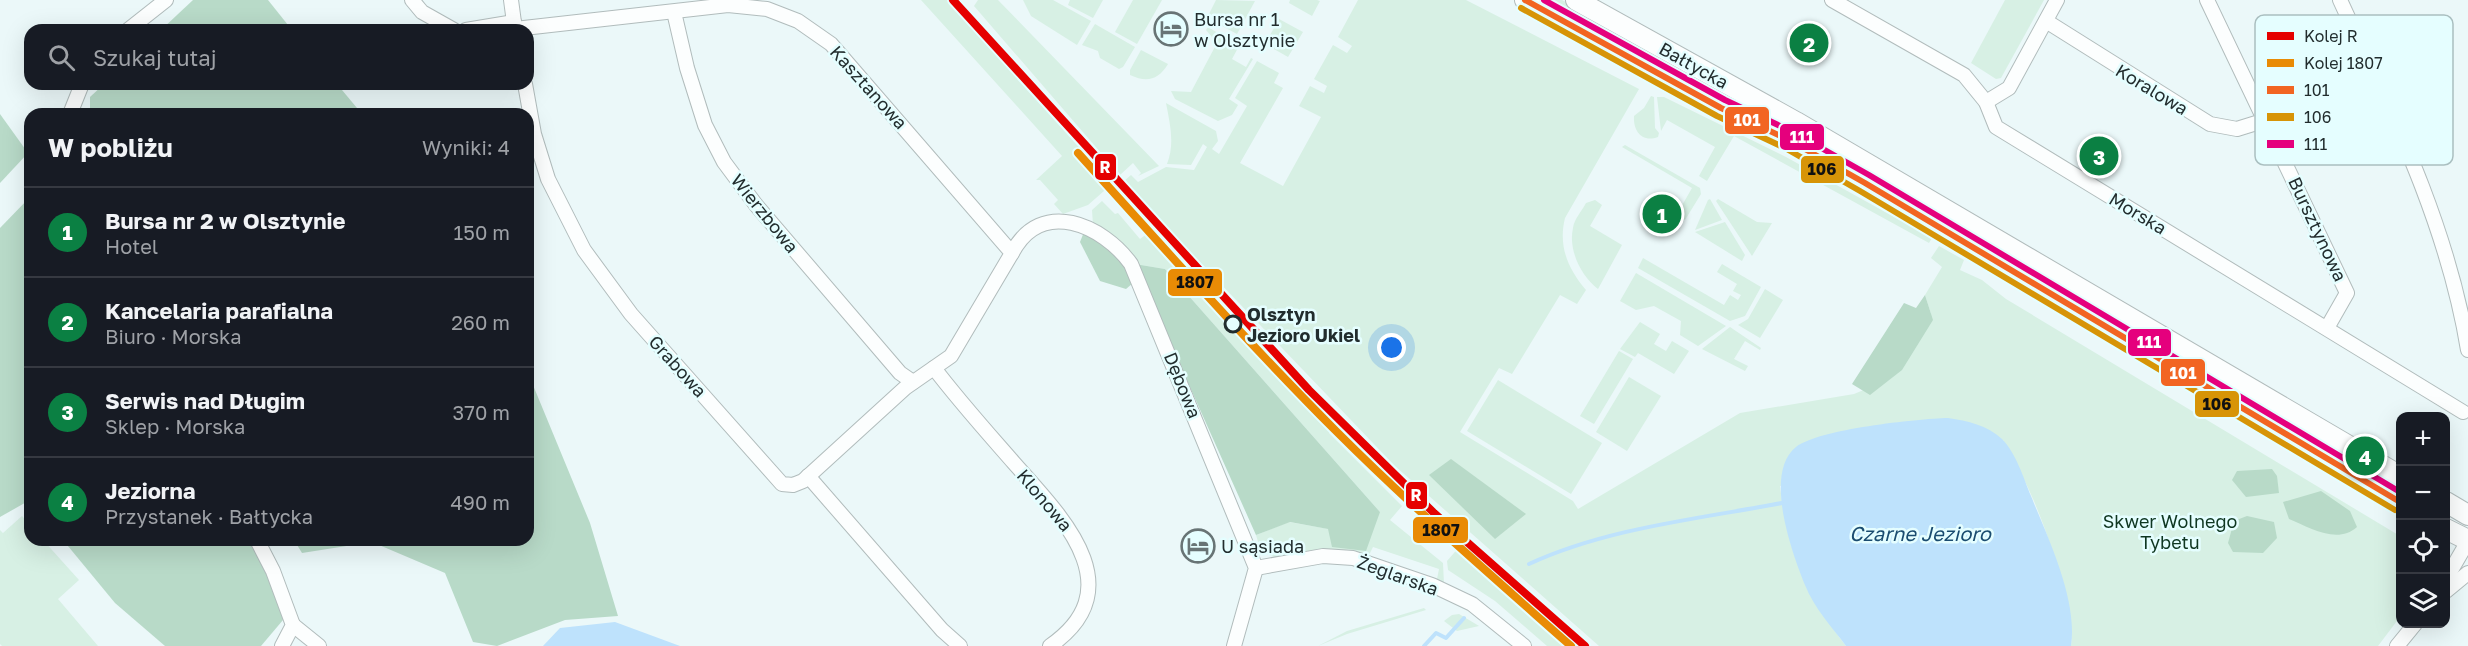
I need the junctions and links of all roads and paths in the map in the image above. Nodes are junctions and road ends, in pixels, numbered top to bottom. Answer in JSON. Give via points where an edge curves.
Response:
{"nodes":[{"id":1,"x":166,"y":0,"type":"edge"},
{"id":2,"x":412,"y":0,"type":"edge"},
{"id":3,"x":511,"y":0,"type":"edge"},
{"id":4,"x":1525,"y":0,"type":"edge"},
{"id":5,"x":1576,"y":0,"type":"edge"},
{"id":6,"x":1832,"y":0,"type":"edge"},
{"id":7,"x":2057,"y":0,"type":"edge"},
{"id":8,"x":2207,"y":0,"type":"edge"},
{"id":9,"x":2340,"y":0,"type":"edge"},
{"id":10,"x":674,"y":12,"type":"junction"},
{"id":11,"x":2347,"y":15,"type":"edge"},
{"id":12,"x":2046,"y":21,"type":"junction"},
{"id":13,"x":136,"y":24,"type":"edge"},
{"id":14,"x":443,"y":24,"type":"edge"},
{"id":15,"x":514,"y":24,"type":"edge"},
{"id":16,"x":534,"y":25,"type":"edge"},
{"id":17,"x":80,"y":90,"type":"edge"},
{"id":18,"x":526,"y":90,"type":"edge"},
{"id":19,"x":2255,"y":98,"type":"edge"},
{"id":20,"x":1986,"y":102,"type":"junction"},
{"id":21,"x":72,"y":108,"type":"edge"},
{"id":22,"x":529,"y":108,"type":"edge"},
{"id":23,"x":2255,"y":123,"type":"edge"},
{"id":24,"x":534,"y":134,"type":"edge"},
{"id":25,"x":2287,"y":165,"type":"edge"},
{"id":26,"x":2412,"y":165,"type":"edge"},
{"id":27,"x":1012,"y":253,"type":"junction"},
{"id":28,"x":2327,"y":328,"type":"junction"},
{"id":29,"x":2468,"y":350,"type":"edge"},
{"id":30,"x":934,"y":368,"type":"junction"},
{"id":31,"x":913,"y":382,"type":"junction"},
{"id":32,"x":2466,"y":409,"type":"edge"},
{"id":33,"x":2396,"y":474,"type":"edge"},
{"id":34,"x":808,"y":476,"type":"junction"},
{"id":35,"x":2396,"y":500,"type":"edge"},
{"id":36,"x":2450,"y":505,"type":"edge"},
{"id":37,"x":2468,"y":514,"type":"edge"},
{"id":38,"x":2450,"y":532,"type":"edge"},
{"id":39,"x":2468,"y":541,"type":"edge"},
{"id":40,"x":260,"y":546,"type":"edge"},
{"id":41,"x":1256,"y":568,"type":"junction"},
{"id":42,"x":2468,"y":573,"type":"edge"},
{"id":43,"x":2448,"y":574,"type":"edge"},
{"id":44,"x":2450,"y":588,"type":"edge"},
{"id":45,"x":293,"y":625,"type":"junction"},
{"id":46,"x":2412,"y":628,"type":"edge"},
{"id":47,"x":282,"y":646,"type":"edge"},
{"id":48,"x":319,"y":646,"type":"edge"},
{"id":49,"x":960,"y":646,"type":"edge"},
{"id":50,"x":1050,"y":646,"type":"edge"},
{"id":51,"x":1234,"y":646,"type":"edge"},
{"id":52,"x":1524,"y":646,"type":"edge"},
{"id":53,"x":2397,"y":646,"type":"edge"}],
"edges":[{"from":1,"to":13,"type":"street"},
{"from":2,"to":14,"type":"street","via":[[422,12]]},
{"from":3,"to":15,"type":"street"},
{"from":4,"to":35,"type":"main road","name":"Bałtycka","via":[[1856,178]]},
{"from":5,"to":33,"type":"main road","name":"Bałtycka","via":[[1796,122]]},
{"from":6,"to":20,"type":"street","name":"Morska","via":[[1964,75]]},
{"from":7,"to":12,"type":"street"},
{"from":8,"to":19,"type":"street","name":"Bursztynowa"},
{"from":9,"to":11,"type":"street"},
{"from":10,"to":16,"type":"street","name":"Kasztanowa"},
{"from":10,"to":27,"type":"street","name":"Kasztanowa","via":[[728,5],[767,9],[815,32],[831,44]]},
{"from":10,"to":31,"type":"street","name":"Wierzbowa","via":[[705,125],[724,162],[900,373]]},
{"from":12,"to":20,"type":"street","via":[[2009,88]]},
{"from":12,"to":23,"type":"street","name":"Koralowa","via":[[2210,124],[2237,129]]},
{"from":17,"to":21,"type":"street"},
{"from":18,"to":22,"type":"street","name":"Grabowa"},
{"from":20,"to":28,"type":"street","name":"Morska","via":[[1996,127]]},
{"from":24,"to":34,"type":"street","name":"Grabowa","via":[[548,179],[584,250],[632,314],[782,484],[797,484]]},
{"from":25,"to":28,"type":"street","name":"Bursztynowa","via":[[2348,293]]},
{"from":26,"to":29,"type":"street","via":[[2460,302]]},
{"from":27,"to":30,"type":"street","via":[[951,356]]},
{"from":27,"to":41,"type":"street","name":"Dębowa","via":[[1033,230],[1070,221],[1101,234],[1125,255],[1140,283]]},
{"from":28,"to":32,"type":"street","name":"Morska"},
{"from":30,"to":31,"type":"street"},
{"from":30,"to":50,"type":"street","name":"Klonowa","via":[[1065,521],[1083,553],[1087,573],[1083,605],[1070,629]]},
{"from":31,"to":34,"type":"street","name":"Grabowa"},
{"from":34,"to":49,"type":"street"},
{"from":36,"to":37,"type":"main road"},
{"from":38,"to":39,"type":"main road"},
{"from":39,"to":43,"type":"street"},
{"from":40,"to":45,"type":"street"},
{"from":41,"to":51,"type":"street"},
{"from":41,"to":52,"type":"street","name":"Żeglarska","via":[[1323,556],[1353,558],[1432,585],[1472,604]]},
{"from":42,"to":44,"type":"street"},
{"from":45,"to":47,"type":"street"},
{"from":45,"to":48,"type":"street"},
{"from":46,"to":53,"type":"street"}]}
